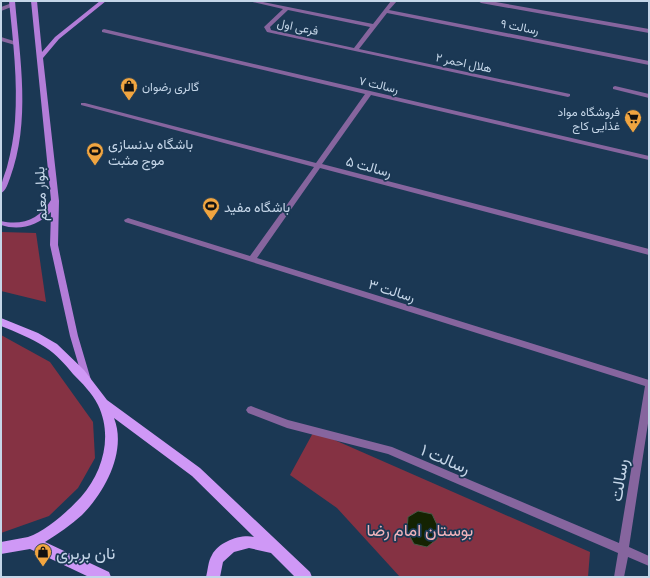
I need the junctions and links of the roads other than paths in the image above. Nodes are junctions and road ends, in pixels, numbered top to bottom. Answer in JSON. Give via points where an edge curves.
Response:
{"nodes":[{"id":1,"x":34,"y":1,"type":"edge"},
{"id":2,"x":103,"y":1,"type":"edge"},
{"id":3,"x":251,"y":1,"type":"edge"},
{"id":4,"x":394,"y":1,"type":"edge"},
{"id":5,"x":481,"y":1,"type":"edge"},
{"id":6,"x":12,"y":3,"type":"edge"},
{"id":7,"x":287,"y":8,"type":"junction"},
{"id":8,"x":1,"y":9,"type":"edge"},
{"id":9,"x":386,"y":11,"type":"junction"},
{"id":10,"x":373,"y":26,"type":"junction"},
{"id":11,"x":104,"y":31,"type":"dead end"},
{"id":12,"x":649,"y":31,"type":"edge"},
{"id":13,"x":1,"y":40,"type":"edge"},
{"id":14,"x":15,"y":43,"type":"junction"},
{"id":15,"x":355,"y":50,"type":"junction"},
{"id":16,"x":41,"y":57,"type":"junction"},
{"id":17,"x":649,"y":63,"type":"edge"},
{"id":18,"x":615,"y":88,"type":"dead end"},
{"id":19,"x":369,"y":93,"type":"junction"},
{"id":20,"x":568,"y":95,"type":"dead end"},
{"id":21,"x":649,"y":96,"type":"edge"},
{"id":22,"x":83,"y":104,"type":"dead end"},
{"id":23,"x":649,"y":158,"type":"edge"},
{"id":24,"x":317,"y":166,"type":"junction"},
{"id":25,"x":1,"y":191,"type":"edge"},
{"id":26,"x":55,"y":201,"type":"junction"},
{"id":27,"x":128,"y":220,"type":"dead end"},
{"id":28,"x":1,"y":223,"type":"edge"},
{"id":29,"x":649,"y":252,"type":"edge"},
{"id":30,"x":252,"y":259,"type":"junction"},
{"id":31,"x":1,"y":322,"type":"edge"},
{"id":32,"x":88,"y":383,"type":"junction"},
{"id":33,"x":649,"y":384,"type":"edge"},
{"id":34,"x":649,"y":388,"type":"edge"},
{"id":35,"x":103,"y":404,"type":"junction"},
{"id":36,"x":251,"y":410,"type":"dead end"},
{"id":37,"x":31,"y":542,"type":"junction"},
{"id":38,"x":272,"y":547,"type":"junction"},
{"id":39,"x":1,"y":548,"type":"edge"},
{"id":40,"x":623,"y":551,"type":"junction"},
{"id":41,"x":649,"y":561,"type":"edge"},
{"id":42,"x":104,"y":577,"type":"edge"},
{"id":43,"x":213,"y":577,"type":"edge"},
{"id":44,"x":305,"y":577,"type":"edge"},
{"id":45,"x":619,"y":577,"type":"edge"}],
"edges":[{"from":1,"to":16,"type":"main road","name":"بلوار معلم"},
{"from":2,"to":16,"type":"main road","via":[[57,38]]},
{"from":3,"to":7,"type":"street"},
{"from":4,"to":9,"type":"street"},
{"from":5,"to":12,"type":"street"},
{"from":6,"to":8,"type":"street"},
{"from":6,"to":14,"type":"main road","name":"بلوار معلم"},
{"from":7,"to":10,"type":"street"},
{"from":7,"to":15,"type":"street","name":"فرعی اول","via":[[267,28],[269,31]]},
{"from":9,"to":10,"type":"street"},
{"from":9,"to":17,"type":"street","name":"رسالت ۹"},
{"from":10,"to":15,"type":"street"},
{"from":11,"to":19,"type":"street","name":"رسالت ۷"},
{"from":13,"to":14,"type":"street"},
{"from":14,"to":25,"type":"main road","name":"بلوار معلم","via":[[18,128],[8,176]]},
{"from":15,"to":20,"type":"street","name":"هلال احمر ۲"},
{"from":16,"to":26,"type":"main road","name":"بلوار معلم"},
{"from":18,"to":21,"type":"street"},
{"from":19,"to":23,"type":"street","name":"رسالت ۷"},
{"from":19,"to":24,"type":"street"},
{"from":22,"to":24,"type":"street","name":"رسالت ۵"},
{"from":24,"to":29,"type":"street","name":"رسالت ۵"},
{"from":24,"to":30,"type":"street"},
{"from":26,"to":28,"type":"main road","via":[[43,217],[31,223],[17,226]]},
{"from":26,"to":32,"type":"main road","name":"بلوار معلم","via":[[56,252],[74,336]]},
{"from":27,"to":30,"type":"street","name":"رسالت ۳"},
{"from":30,"to":33,"type":"street","name":"رسالت ۳"},
{"from":31,"to":32,"type":"main road","via":[[53,347]]},
{"from":32,"to":35,"type":"main road"},
{"from":34,"to":40,"type":"street","name":"رسالت"},
{"from":35,"to":37,"type":"main road","via":[[112,444],[106,470],[84,504],[63,524]]},
{"from":35,"to":38,"type":"main road","via":[[196,472]]},
{"from":36,"to":40,"type":"street","name":"رسالت ۱","via":[[287,424],[389,450]]},
{"from":37,"to":39,"type":"main road"},
{"from":37,"to":42,"type":"main road"},
{"from":38,"to":43,"type":"main road","via":[[249,542],[231,546],[217,558]]},
{"from":38,"to":44,"type":"main road"},
{"from":40,"to":41,"type":"street","name":"رسالت ۱"},
{"from":40,"to":45,"type":"street","name":"رسالت"}]}
